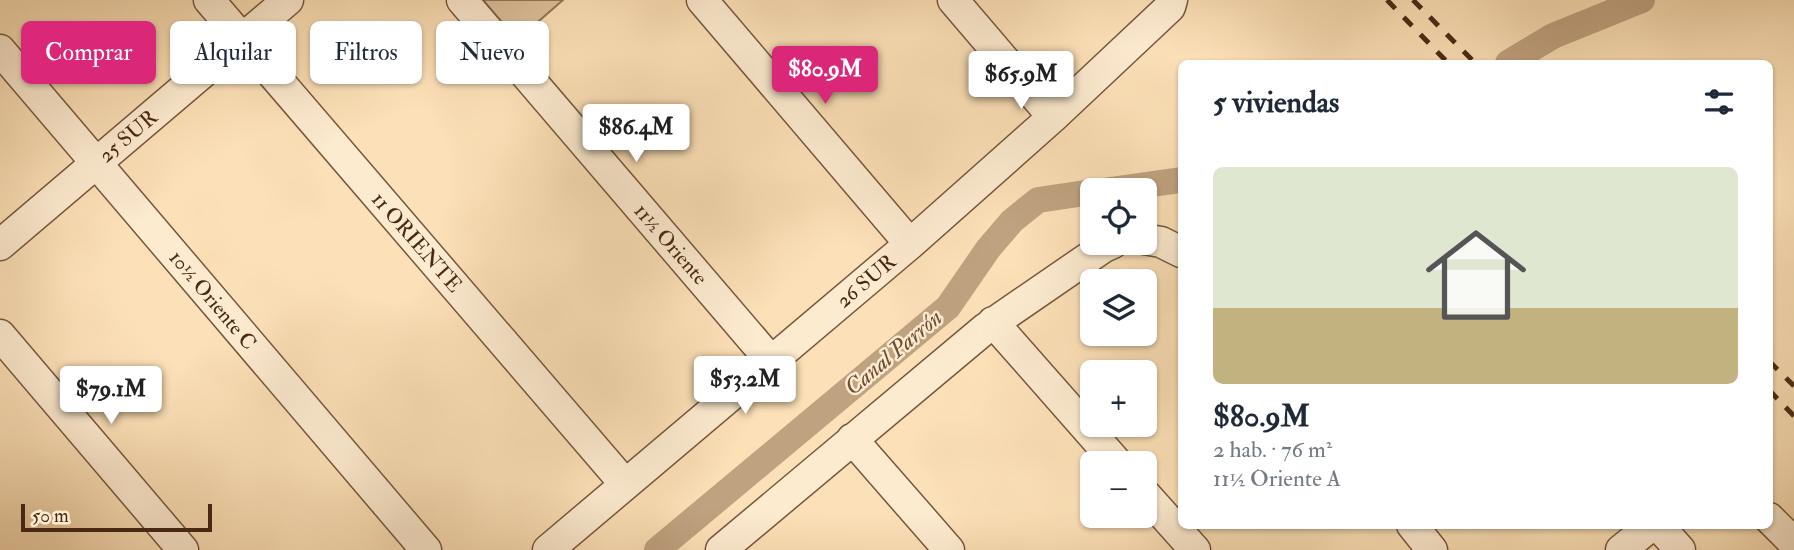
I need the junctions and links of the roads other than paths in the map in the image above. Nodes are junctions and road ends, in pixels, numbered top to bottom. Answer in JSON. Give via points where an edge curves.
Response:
{"nodes":[{"id":1,"x":209,"y":0,"type":"edge"},
{"id":2,"x":288,"y":0,"type":"edge"},
{"id":3,"x":462,"y":0,"type":"edge"},
{"id":4,"x":702,"y":0,"type":"edge"},
{"id":5,"x":953,"y":0,"type":"edge"},
{"id":6,"x":1172,"y":0,"type":"edge"},
{"id":7,"x":227,"y":21,"type":"edge"},
{"id":8,"x":263,"y":21,"type":"edge"},
{"id":9,"x":0,"y":50,"type":"edge"},
{"id":10,"x":189,"y":84,"type":"edge"},
{"id":11,"x":281,"y":84,"type":"edge"},
{"id":12,"x":1053,"y":117,"type":"junction"},
{"id":13,"x":96,"y":163,"type":"junction"},
{"id":14,"x":1157,"y":241,"type":"edge"},
{"id":15,"x":0,"y":244,"type":"edge"},
{"id":16,"x":910,"y":244,"type":"junction"},
{"id":17,"x":1178,"y":250,"type":"edge"},
{"id":18,"x":1092,"y":255,"type":"edge"},
{"id":19,"x":993,"y":322,"type":"junction"},
{"id":20,"x":0,"y":335,"type":"edge"},
{"id":21,"x":771,"y":361,"type":"junction"},
{"id":22,"x":852,"y":439,"type":"junction"},
{"id":23,"x":1107,"y":451,"type":"edge"},
{"id":24,"x":625,"y":484,"type":"junction"},
{"id":25,"x":1157,"y":508,"type":"edge"},
{"id":26,"x":1773,"y":522,"type":"edge"},
{"id":27,"x":1415,"y":529,"type":"edge"},
{"id":28,"x":1647,"y":529,"type":"edge"},
{"id":29,"x":1662,"y":529,"type":"edge"},
{"id":30,"x":1794,"y":543,"type":"edge"},
{"id":31,"x":183,"y":550,"type":"edge"},
{"id":32,"x":426,"y":550,"type":"edge"},
{"id":33,"x":548,"y":550,"type":"edge"},
{"id":34,"x":721,"y":550,"type":"edge"},
{"id":35,"x":949,"y":550,"type":"edge"},
{"id":36,"x":1195,"y":550,"type":"edge"},
{"id":37,"x":1432,"y":550,"type":"edge"},
{"id":38,"x":1621,"y":550,"type":"edge"},
{"id":39,"x":1680,"y":550,"type":"edge"}],
"edges":[{"from":1,"to":7,"type":"street","name":"11 ORIENTE"},
{"from":2,"to":8,"type":"street","name":"25 SUR"},
{"from":3,"to":21,"type":"street","name":"11½ Oriente"},
{"from":4,"to":16,"type":"street"},
{"from":5,"to":12,"type":"street"},
{"from":6,"to":12,"type":"street","name":"26 SUR","via":[[1170,7]]},
{"from":9,"to":13,"type":"street","name":"10½ Oriente C"},
{"from":10,"to":13,"type":"street","name":"25 SUR"},
{"from":11,"to":24,"type":"street","name":"11 ORIENTE"},
{"from":12,"to":16,"type":"street","name":"26 SUR"},
{"from":13,"to":15,"type":"street","name":"25 SUR"},
{"from":13,"to":32,"type":"street","name":"10½ Oriente C"},
{"from":14,"to":17,"type":"street"},
{"from":16,"to":21,"type":"street","name":"26 SUR"},
{"from":18,"to":19,"type":"street"},
{"from":19,"to":22,"type":"street"},
{"from":19,"to":23,"type":"street"},
{"from":20,"to":31,"type":"street"},
{"from":21,"to":24,"type":"street","name":"26 SUR"},
{"from":22,"to":34,"type":"street"},
{"from":22,"to":35,"type":"street"},
{"from":24,"to":33,"type":"street","name":"26 SUR"},
{"from":25,"to":36,"type":"street"},
{"from":26,"to":30,"type":"street"},
{"from":27,"to":37,"type":"street"},
{"from":28,"to":38,"type":"street"},
{"from":29,"to":39,"type":"street"}]}
